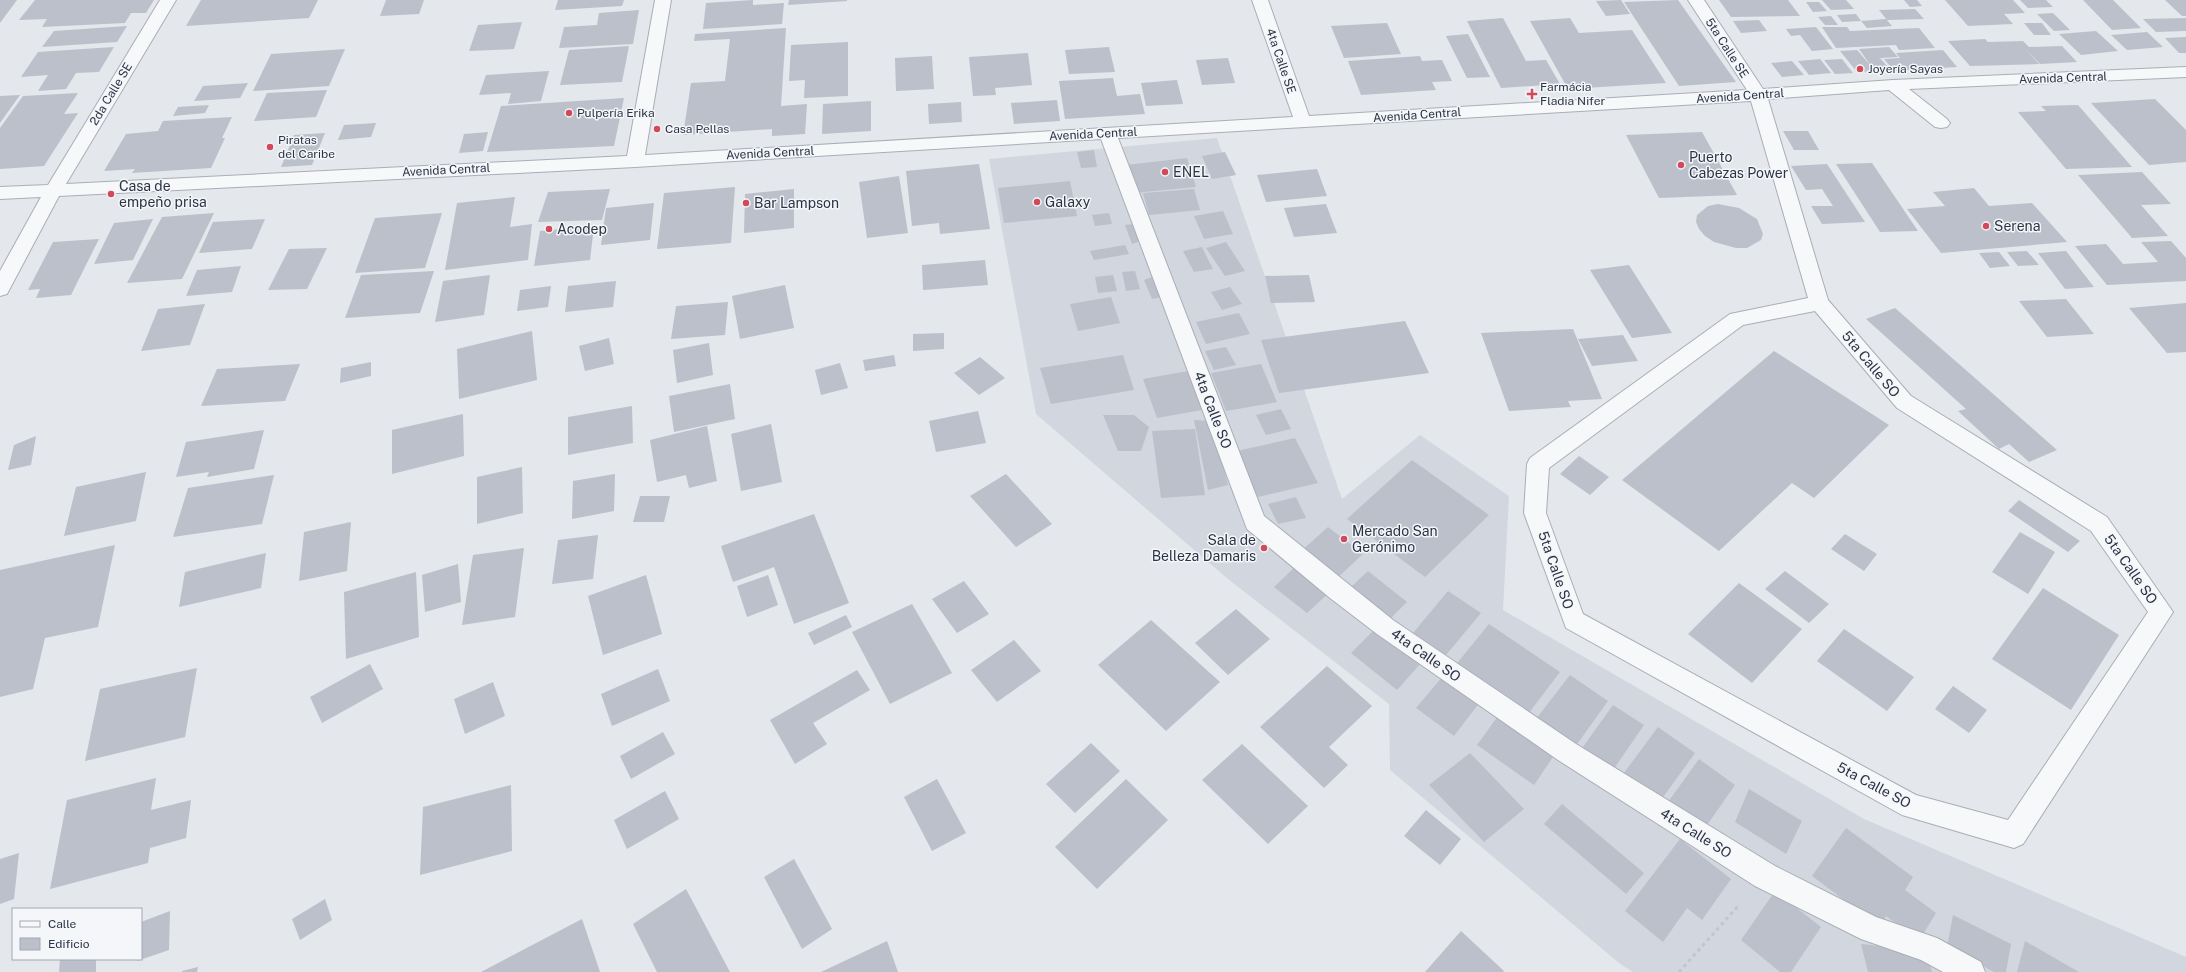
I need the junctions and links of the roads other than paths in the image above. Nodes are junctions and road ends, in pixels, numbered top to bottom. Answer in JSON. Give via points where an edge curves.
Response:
{"nodes":[{"id":1,"x":168,"y":0,"type":"edge"},
{"id":2,"x":663,"y":0,"type":"edge"},
{"id":3,"x":1260,"y":0,"type":"edge"},
{"id":4,"x":1696,"y":0,"type":"edge"},
{"id":5,"x":2186,"y":72,"type":"edge"},
{"id":6,"x":1893,"y":85,"type":"junction"},
{"id":7,"x":1758,"y":95,"type":"junction"},
{"id":8,"x":1303,"y":122,"type":"junction"},
{"id":9,"x":1941,"y":123,"type":"dead end"},
{"id":10,"x":1107,"y":133,"type":"junction"},
{"id":11,"x":635,"y":162,"type":"junction"},
{"id":12,"x":54,"y":189,"type":"junction"},
{"id":13,"x":0,"y":193,"type":"edge"},
{"id":14,"x":0,"y":288,"type":"edge"},
{"id":15,"x":1819,"y":303,"type":"junction"},
{"id":16,"x":1971,"y":972,"type":"edge"}],
"edges":[{"from":1,"to":12,"type":"street","name":"2da Calle SE"},
{"from":2,"to":11,"type":"street"},
{"from":3,"to":8,"type":"street","name":"4ta Calle SE"},
{"from":4,"to":7,"type":"street","name":"5ta Calle SE"},
{"from":5,"to":6,"type":"street","name":"Avenida Central"},
{"from":6,"to":7,"type":"street","name":"Avenida Central"},
{"from":6,"to":9,"type":"street"},
{"from":7,"to":8,"type":"street","name":"Avenida Central"},
{"from":7,"to":15,"type":"street","name":"5ta Calle SO"},
{"from":8,"to":10,"type":"street","name":"Avenida Central"},
{"from":10,"to":11,"type":"street","name":"Avenida Central"},
{"from":10,"to":16,"type":"street","name":"4ta Calle SO","via":[[1255,522],[1338,591],[1408,643],[1567,752],[1765,876],[1871,929],[1927,948]]},
{"from":11,"to":12,"type":"street","name":"Avenida Central"},
{"from":12,"to":13,"type":"street","name":"Avenida Central"},
{"from":12,"to":14,"type":"street","name":"2da Calle SE"},
{"from":15,"to":15,"type":"street","name":"5ta Calle SO","via":[[1904,402],[2099,524],[2161,612],[2014,835],[1911,806],[1574,621],[1536,513],[1538,464],[1737,319]]}]}
